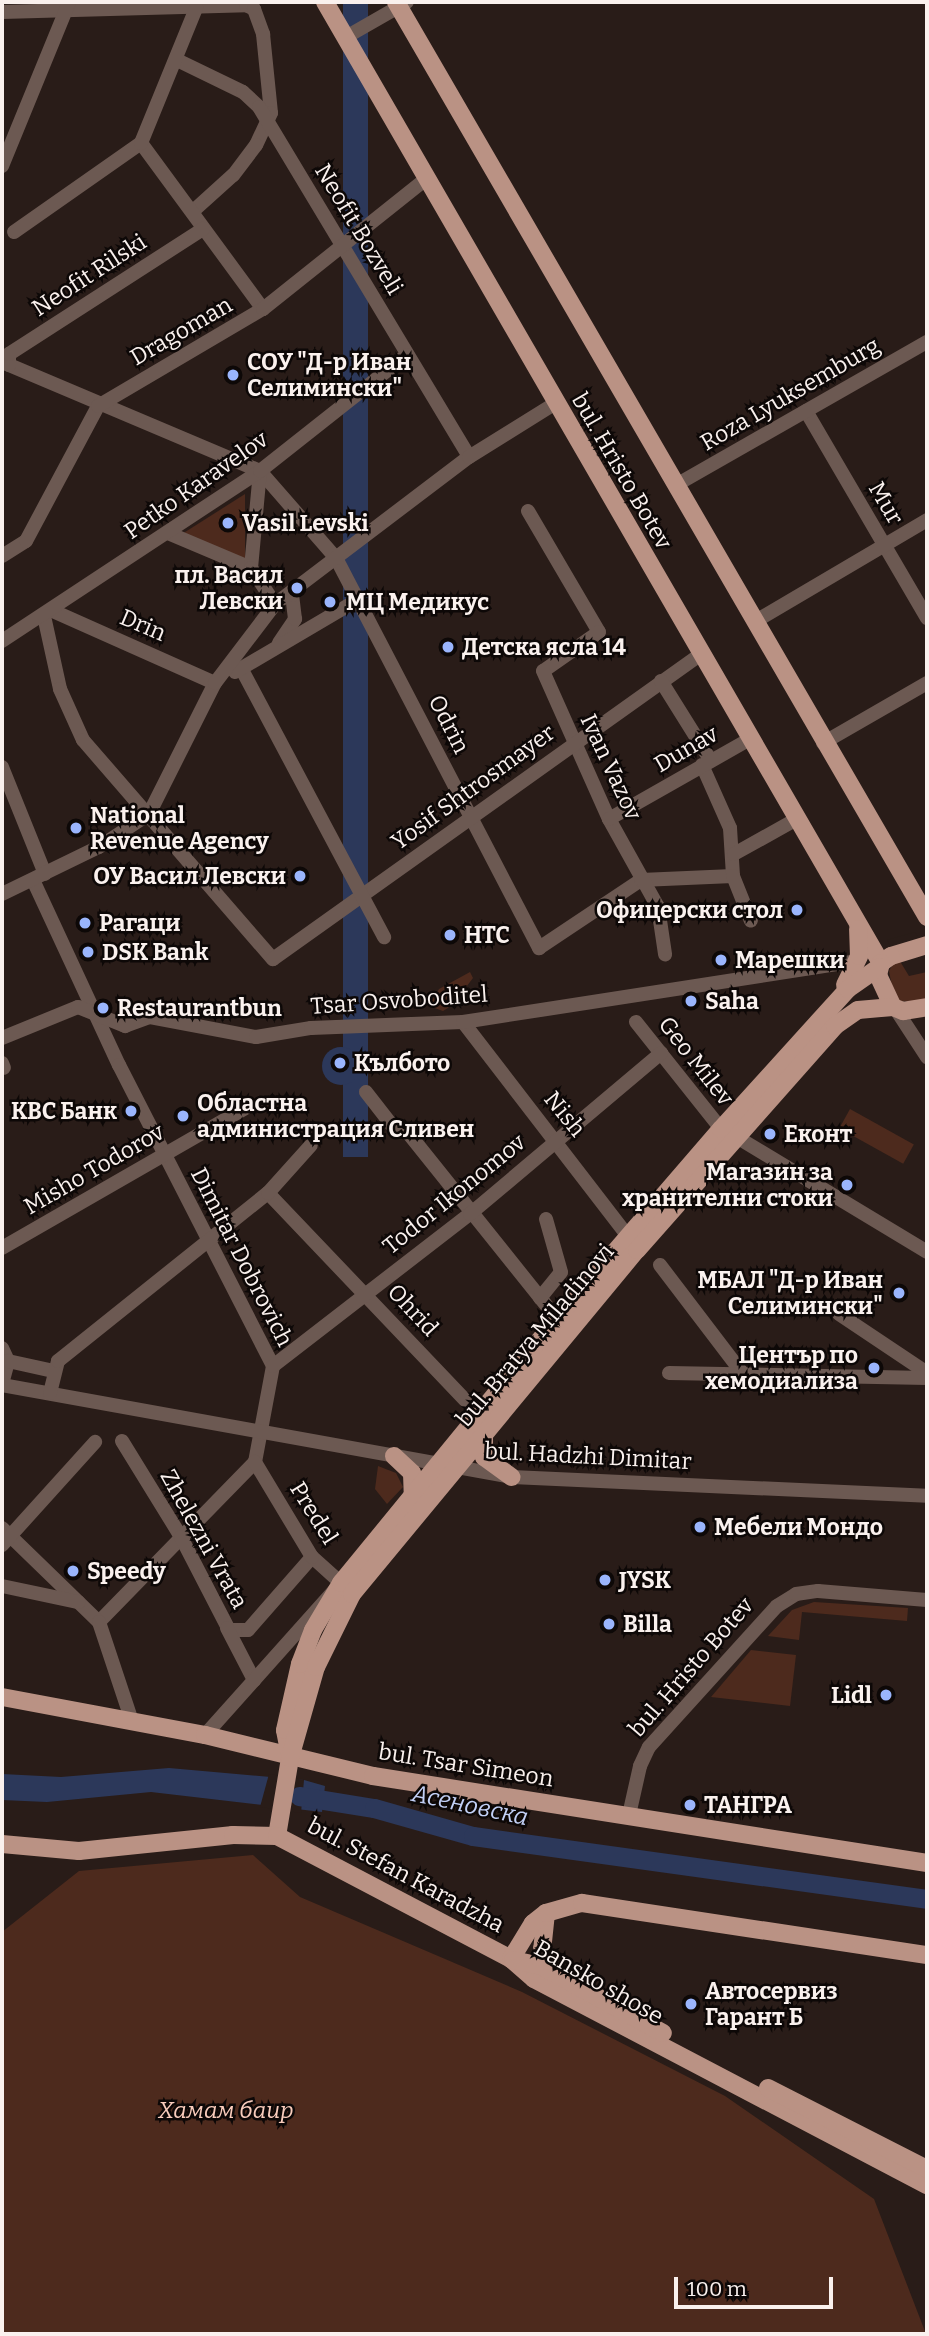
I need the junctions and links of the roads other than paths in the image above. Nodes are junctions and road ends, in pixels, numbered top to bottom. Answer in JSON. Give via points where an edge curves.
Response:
{"nodes":[{"id":1,"x":325,"y":2,"type":"edge"},
{"id":2,"x":401,"y":3,"type":"edge"},
{"id":3,"x":67,"y":6,"type":"edge"},
{"id":4,"x":196,"y":8,"type":"junction"},
{"id":5,"x":2,"y":12,"type":"edge"},
{"id":6,"x":346,"y":37,"type":"junction"},
{"id":7,"x":177,"y":60,"type":"junction"},
{"id":8,"x":267,"y":122,"type":"junction"},
{"id":9,"x":141,"y":143,"type":"junction"},
{"id":10,"x":2,"y":166,"type":"edge"},
{"id":11,"x":426,"y":179,"type":"junction"},
{"id":12,"x":192,"y":212,"type":"junction"},
{"id":13,"x":203,"y":229,"type":"junction"},
{"id":14,"x":14,"y":232,"type":"dead end"},
{"id":15,"x":342,"y":243,"type":"junction"},
{"id":16,"x":263,"y":309,"type":"junction"},
{"id":17,"x":927,"y":342,"type":"edge"},
{"id":18,"x":407,"y":355,"type":"junction"},
{"id":19,"x":6,"y":357,"type":"edge"},
{"id":20,"x":554,"y":404,"type":"junction"},
{"id":21,"x":98,"y":406,"type":"junction"},
{"id":22,"x":806,"y":411,"type":"junction"},
{"id":23,"x":469,"y":457,"type":"junction"},
{"id":24,"x":260,"y":471,"type":"junction"},
{"id":25,"x":676,"y":485,"type":"junction"},
{"id":26,"x":528,"y":511,"type":"dead end"},
{"id":27,"x":927,"y":520,"type":"edge"},
{"id":28,"x":167,"y":533,"type":"junction"},
{"id":29,"x":885,"y":545,"type":"junction"},
{"id":30,"x":2,"y":556,"type":"edge"},
{"id":31,"x":336,"y":558,"type":"junction"},
{"id":32,"x":251,"y":568,"type":"junction"},
{"id":33,"x":300,"y":582,"type":"junction"},
{"id":34,"x":359,"y":599,"type":"junction"},
{"id":35,"x":275,"y":604,"type":"junction"},
{"id":36,"x":48,"y":614,"type":"junction"},
{"id":37,"x":927,"y":618,"type":"edge"},
{"id":38,"x":754,"y":622,"type":"junction"},
{"id":39,"x":2,"y":641,"type":"edge"},
{"id":40,"x":276,"y":648,"type":"junction"},
{"id":41,"x":701,"y":654,"type":"junction"},
{"id":42,"x":241,"y":668,"type":"junction"},
{"id":43,"x":661,"y":681,"type":"junction"},
{"id":44,"x":215,"y":683,"type":"junction"},
{"id":45,"x":927,"y":683,"type":"edge"},
{"id":46,"x":750,"y":739,"type":"junction"},
{"id":47,"x":823,"y":743,"type":"junction"},
{"id":48,"x":573,"y":744,"type":"junction"},
{"id":49,"x":706,"y":763,"type":"junction"},
{"id":50,"x":2,"y":767,"type":"edge"},
{"id":51,"x":149,"y":814,"type":"junction"},
{"id":52,"x":470,"y":816,"type":"junction"},
{"id":53,"x":609,"y":819,"type":"junction"},
{"id":54,"x":797,"y":819,"type":"junction"},
{"id":55,"x":734,"y":854,"type":"junction"},
{"id":56,"x":733,"y":876,"type":"junction"},
{"id":57,"x":39,"y":877,"type":"junction"},
{"id":58,"x":641,"y":880,"type":"junction"},
{"id":59,"x":2,"y":894,"type":"edge"},
{"id":60,"x":361,"y":894,"type":"junction"},
{"id":61,"x":851,"y":913,"type":"junction"},
{"id":62,"x":927,"y":917,"type":"edge"},
{"id":63,"x":751,"y":921,"type":"dead end"},
{"id":64,"x":384,"y":937,"type":"dead end"},
{"id":65,"x":927,"y":945,"type":"edge"},
{"id":66,"x":665,"y":954,"type":"dead end"},
{"id":67,"x":885,"y":961,"type":"junction"},
{"id":68,"x":850,"y":962,"type":"dead end"},
{"id":69,"x":833,"y":1004,"type":"junction"},
{"id":70,"x":894,"y":1007,"type":"junction"},
{"id":71,"x":925,"y":1008,"type":"edge"},
{"id":72,"x":94,"y":1013,"type":"junction"},
{"id":73,"x":463,"y":1022,"type":"junction"},
{"id":74,"x":636,"y":1022,"type":"dead end"},
{"id":75,"x":914,"y":1037,"type":"junction"},
{"id":76,"x":2,"y":1038,"type":"edge"},
{"id":77,"x":660,"y":1053,"type":"junction"},
{"id":78,"x":927,"y":1057,"type":"edge"},
{"id":79,"x":366,"y":1092,"type":"dead end"},
{"id":80,"x":245,"y":1108,"type":"dead end"},
{"id":81,"x":728,"y":1133,"type":"junction"},
{"id":82,"x":558,"y":1140,"type":"junction"},
{"id":83,"x":311,"y":1145,"type":"dead end"},
{"id":84,"x":165,"y":1155,"type":"junction"},
{"id":85,"x":268,"y":1193,"type":"junction"},
{"id":86,"x":470,"y":1214,"type":"junction"},
{"id":87,"x":546,"y":1219,"type":"dead end"},
{"id":88,"x":628,"y":1236,"type":"junction"},
{"id":89,"x":208,"y":1242,"type":"junction"},
{"id":90,"x":2,"y":1248,"type":"edge"},
{"id":91,"x":927,"y":1252,"type":"edge"},
{"id":92,"x":660,"y":1265,"type":"dead end"},
{"id":93,"x":366,"y":1294,"type":"junction"},
{"id":94,"x":540,"y":1298,"type":"junction"},
{"id":95,"x":839,"y":1314,"type":"dead end"},
{"id":96,"x":557,"y":1319,"type":"junction"},
{"id":97,"x":5,"y":1355,"type":"edge"},
{"id":98,"x":273,"y":1366,"type":"junction"},
{"id":99,"x":53,"y":1371,"type":"junction"},
{"id":100,"x":669,"y":1373,"type":"dead end"},
{"id":101,"x":743,"y":1374,"type":"junction"},
{"id":102,"x":927,"y":1375,"type":"edge"},
{"id":103,"x":2,"y":1384,"type":"edge"},
{"id":104,"x":50,"y":1393,"type":"junction"},
{"id":105,"x":466,"y":1400,"type":"dead end"},
{"id":106,"x":261,"y":1431,"type":"junction"},
{"id":107,"x":484,"y":1435,"type":"junction"},
{"id":108,"x":122,"y":1441,"type":"dead end"},
{"id":109,"x":94,"y":1443,"type":"dead end"},
{"id":110,"x":394,"y":1456,"type":"junction"},
{"id":111,"x":255,"y":1462,"type":"junction"},
{"id":112,"x":438,"y":1466,"type":"junction"},
{"id":113,"x":456,"y":1470,"type":"junction"},
{"id":114,"x":512,"y":1478,"type":"junction"},
{"id":115,"x":413,"y":1496,"type":"junction"},
{"id":116,"x":927,"y":1496,"type":"edge"},
{"id":117,"x":4,"y":1536,"type":"edge"},
{"id":118,"x":181,"y":1537,"type":"junction"},
{"id":119,"x":312,"y":1557,"type":"junction"},
{"id":120,"x":341,"y":1583,"type":"junction"},
{"id":121,"x":2,"y":1586,"type":"edge"},
{"id":122,"x":927,"y":1590,"type":"edge"},
{"id":123,"x":920,"y":1600,"type":"edge"},
{"id":124,"x":78,"y":1602,"type":"junction"},
{"id":125,"x":99,"y":1622,"type":"junction"},
{"id":126,"x":226,"y":1627,"type":"junction"},
{"id":127,"x":254,"y":1680,"type":"junction"},
{"id":128,"x":2,"y":1698,"type":"edge"},
{"id":129,"x":132,"y":1721,"type":"junction"},
{"id":130,"x":205,"y":1735,"type":"junction"},
{"id":131,"x":290,"y":1758,"type":"junction"},
{"id":132,"x":629,"y":1815,"type":"junction"},
{"id":133,"x":278,"y":1827,"type":"junction"},
{"id":134,"x":2,"y":1844,"type":"edge"},
{"id":135,"x":927,"y":1863,"type":"edge"},
{"id":136,"x":545,"y":1913,"type":"junction"},
{"id":137,"x":927,"y":1955,"type":"edge"},
{"id":138,"x":511,"y":1959,"type":"junction"},
{"id":139,"x":537,"y":1972,"type":"junction"},
{"id":140,"x":558,"y":1976,"type":"junction"},
{"id":141,"x":927,"y":2169,"type":"edge"},
{"id":142,"x":927,"y":2185,"type":"edge"}],
"edges":[{"from":1,"to":6,"type":"main road","name":"bul. Hristo Botev"},
{"from":2,"to":6,"type":"street"},
{"from":2,"to":25,"type":"main road","name":"bul. Hristo Botev"},
{"from":3,"to":4,"type":"street"},
{"from":3,"to":5,"type":"street"},
{"from":3,"to":10,"type":"street"},
{"from":4,"to":7,"type":"street"},
{"from":4,"to":8,"type":"street","via":[[246,5],[260,16],[271,103]]},
{"from":6,"to":11,"type":"main road","name":"bul. Hristo Botev"},
{"from":7,"to":8,"type":"street","name":"Neofit Bozveli","via":[[243,92]]},
{"from":7,"to":9,"type":"street"},
{"from":8,"to":12,"type":"street","via":[[233,175]]},
{"from":8,"to":15,"type":"street","name":"Neofit Bozveli"},
{"from":9,"to":12,"type":"street"},
{"from":9,"to":14,"type":"street"},
{"from":11,"to":15,"type":"street","name":"Dragoman"},
{"from":11,"to":20,"type":"main road","name":"bul. Hristo Botev"},
{"from":12,"to":13,"type":"street"},
{"from":13,"to":16,"type":"street"},
{"from":13,"to":19,"type":"street","name":"Neofit Rilski"},
{"from":15,"to":16,"type":"street","name":"Dragoman"},
{"from":15,"to":18,"type":"street","name":"Neofit Bozveli"},
{"from":16,"to":21,"type":"street","name":"Dragoman"},
{"from":17,"to":22,"type":"street","name":"Roza Lyuksemburg"},
{"from":18,"to":23,"type":"street","name":"Neofit Bozveli"},
{"from":18,"to":24,"type":"street","name":"Petko Karavelov"},
{"from":19,"to":21,"type":"street"},
{"from":20,"to":23,"type":"street"},
{"from":20,"to":41,"type":"main road","name":"bul. Hristo Botev"},
{"from":21,"to":24,"type":"street"},
{"from":21,"to":30,"type":"street","via":[[26,541]]},
{"from":22,"to":25,"type":"street","name":"Roza Lyuksemburg"},
{"from":22,"to":29,"type":"street","name":"Mur"},
{"from":23,"to":31,"type":"street"},
{"from":24,"to":28,"type":"street","name":"Petko Karavelov"},
{"from":24,"to":31,"type":"street","name":"Odrin"},
{"from":24,"to":32,"type":"street"},
{"from":25,"to":38,"type":"main road","name":"bul. Hristo Botev"},
{"from":26,"to":48,"type":"street","name":"Ivan Vazov","via":[[599,632],[543,671]]},
{"from":27,"to":29,"type":"street"},
{"from":28,"to":32,"type":"street"},
{"from":28,"to":36,"type":"street","name":"Petko Karavelov"},
{"from":29,"to":37,"type":"street","name":"Mur"},
{"from":29,"to":38,"type":"street"},
{"from":31,"to":33,"type":"street"},
{"from":31,"to":34,"type":"street","name":"Odrin"},
{"from":32,"to":35,"type":"street"},
{"from":33,"to":35,"type":"street"},
{"from":33,"to":40,"type":"street","via":[[292,595],[293,625]]},
{"from":34,"to":40,"type":"street"},
{"from":34,"to":52,"type":"street","name":"Odrin"},
{"from":35,"to":44,"type":"street"},
{"from":36,"to":39,"type":"street","name":"Petko Karavelov"},
{"from":36,"to":44,"type":"street","name":"Drin"},
{"from":36,"to":51,"type":"street","via":[[60,689],[74,723],[94,755]]},
{"from":38,"to":47,"type":"main road","name":"bul. Hristo Botev"},
{"from":40,"to":42,"type":"street"},
{"from":41,"to":43,"type":"street","name":"Yosif Shtrosmayer"},
{"from":41,"to":46,"type":"main road","name":"bul. Hristo Botev"},
{"from":42,"to":44,"type":"street"},
{"from":42,"to":60,"type":"street"},
{"from":43,"to":48,"type":"street","name":"Yosif Shtrosmayer"},
{"from":43,"to":49,"type":"street"},
{"from":44,"to":51,"type":"street"},
{"from":45,"to":47,"type":"street"},
{"from":46,"to":49,"type":"street","name":"Dunav"},
{"from":46,"to":54,"type":"main road","name":"bul. Hristo Botev"},
{"from":47,"to":62,"type":"main road","name":"bul. Hristo Botev"},
{"from":48,"to":52,"type":"street","name":"Yosif Shtrosmayer"},
{"from":48,"to":53,"type":"street","name":"Ivan Vazov"},
{"from":49,"to":53,"type":"street","name":"Dunav"},
{"from":49,"to":55,"type":"street","via":[[730,828]]},
{"from":50,"to":57,"type":"street","name":"Dimitar Dobrovich"},
{"from":51,"to":57,"type":"street","via":[[99,847]]},
{"from":51,"to":60,"type":"street","name":"Yosif Shtrosmayer","via":[[274,959]]},
{"from":52,"to":58,"type":"street","name":"Odrin","via":[[539,948]]},
{"from":52,"to":60,"type":"street","name":"Yosif Shtrosmayer"},
{"from":53,"to":58,"type":"street","name":"Ivan Vazov"},
{"from":54,"to":55,"type":"street"},
{"from":54,"to":61,"type":"main road","name":"bul. Hristo Botev"},
{"from":55,"to":56,"type":"street"},
{"from":56,"to":58,"type":"street"},
{"from":56,"to":63,"type":"street"},
{"from":57,"to":59,"type":"street"},
{"from":57,"to":72,"type":"street","name":"Dimitar Dobrovich","via":[[64,952]]},
{"from":58,"to":66,"type":"street","name":"Ivan Vazov","via":[[658,907]]},
{"from":60,"to":64,"type":"street"},
{"from":61,"to":67,"type":"main road","name":"bul. Hristo Botev"},
{"from":61,"to":69,"type":"main road","via":[[859,932],[859,956]]},
{"from":65,"to":67,"type":"main road"},
{"from":67,"to":69,"type":"main road","name":"bul. Bratya Miladinovi"},
{"from":67,"to":70,"type":"main road","name":"bul. Hristo Botev","via":[[880,986]]},
{"from":68,"to":73,"type":"street","name":"Tsar Osvoboditel"},
{"from":69,"to":81,"type":"main road","name":"bul. Bratya Miladinovi"},
{"from":70,"to":71,"type":"main road","name":"bul. Bratya Miladinovi"},
{"from":70,"to":75,"type":"street"},
{"from":70,"to":81,"type":"main road","name":"bul. Bratya Miladinovi","via":[[865,1008],[839,1022]]},
{"from":71,"to":75,"type":"street"},
{"from":72,"to":73,"type":"street","name":"Tsar Osvoboditel","via":[[124,1026],[150,1017],[256,1037],[311,1028]]},
{"from":72,"to":76,"type":"street","name":"Tsar Osvoboditel","via":[[78,1007]]},
{"from":72,"to":84,"type":"street","name":"Dimitar Dobrovich"},
{"from":73,"to":82,"type":"street","name":"Nish"},
{"from":74,"to":77,"type":"street","name":"Geo Milev"},
{"from":75,"to":78,"type":"street"},
{"from":77,"to":81,"type":"street","name":"Geo Milev"},
{"from":77,"to":82,"type":"street","name":"Todor Ikonomov"},
{"from":79,"to":86,"type":"street"},
{"from":80,"to":84,"type":"street","name":"Misho Todorov"},
{"from":81,"to":88,"type":"main road","name":"bul. Bratya Miladinovi"},
{"from":81,"to":91,"type":"street","name":"Geo Milev"},
{"from":81,"to":107,"type":"main road","name":"bul. Bratya Miladinovi"},
{"from":82,"to":86,"type":"street","name":"Todor Ikonomov"},
{"from":82,"to":88,"type":"street","name":"Nish"},
{"from":83,"to":85,"type":"street"},
{"from":84,"to":89,"type":"street","name":"Dimitar Dobrovich"},
{"from":84,"to":90,"type":"street","name":"Misho Todorov"},
{"from":85,"to":89,"type":"street"},
{"from":85,"to":93,"type":"street","name":"Ohrid"},
{"from":86,"to":93,"type":"street","name":"Todor Ikonomov"},
{"from":86,"to":94,"type":"street"},
{"from":87,"to":94,"type":"street","via":[[561,1272]]},
{"from":88,"to":96,"type":"main road","name":"bul. Bratya Miladinovi"},
{"from":89,"to":98,"type":"street","name":"Dimitar Dobrovich"},
{"from":89,"to":99,"type":"street","via":[[58,1360]]},
{"from":92,"to":101,"type":"street"},
{"from":93,"to":98,"type":"street","name":"Todor Ikonomov"},
{"from":93,"to":105,"type":"street","name":"Ohrid"},
{"from":94,"to":96,"type":"street"},
{"from":95,"to":102,"type":"street"},
{"from":96,"to":112,"type":"main road","name":"bul. Bratya Miladinovi"},
{"from":97,"to":99,"type":"street"},
{"from":97,"to":103,"type":"street"},
{"from":98,"to":106,"type":"street","name":"Dimitar Dobrovich"},
{"from":99,"to":104,"type":"street"},
{"from":100,"to":101,"type":"street"},
{"from":101,"to":102,"type":"street"},
{"from":103,"to":104,"type":"street","name":"bul. Hadzhi Dimitar"},
{"from":104,"to":106,"type":"street","name":"bul. Hadzhi Dimitar"},
{"from":106,"to":110,"type":"street","name":"bul. Hadzhi Dimitar"},
{"from":106,"to":111,"type":"street","name":"Dimitar Dobrovich"},
{"from":107,"to":113,"type":"main road","name":"bul. Bratya Miladinovi"},
{"from":107,"to":114,"type":"main road","via":[[484,1457]]},
{"from":108,"to":118,"type":"street","name":"Zhelezni Vrata"},
{"from":109,"to":117,"type":"street"},
{"from":110,"to":112,"type":"street","name":"bul. Hadzhi Dimitar"},
{"from":110,"to":115,"type":"main road","via":[[412,1473]]},
{"from":111,"to":118,"type":"street"},
{"from":111,"to":119,"type":"street","name":"Predel"},
{"from":112,"to":113,"type":"street","name":"bul. Hadzhi Dimitar"},
{"from":112,"to":115,"type":"main road","name":"bul. Bratya Miladinovi"},
{"from":113,"to":114,"type":"street","name":"bul. Hadzhi Dimitar"},
{"from":113,"to":131,"type":"main road","name":"bul. Bratya Miladinovi","via":[[352,1594],[316,1667]]},
{"from":114,"to":116,"type":"street","name":"bul. Hadzhi Dimitar"},
{"from":115,"to":120,"type":"main road","name":"bul. Bratya Miladinovi"},
{"from":117,"to":124,"type":"street"},
{"from":118,"to":125,"type":"street"},
{"from":118,"to":126,"type":"street","name":"Zhelezni Vrata"},
{"from":119,"to":120,"type":"street","name":"Predel"},
{"from":119,"to":126,"type":"street","name":"Zhelezni Vrata","via":[[248,1630],[237,1634]]},
{"from":120,"to":127,"type":"street","name":"bul. Bratya Miladinovi"},
{"from":120,"to":131,"type":"main road","name":"bul. Bratya Miladinovi","via":[[313,1630],[300,1664],[285,1730]]},
{"from":121,"to":124,"type":"street"},
{"from":122,"to":123,"type":"street","name":"bul. Hristo Botev"},
{"from":123,"to":132,"type":"street","name":"bul. Hristo Botev","via":[[818,1591],[796,1594],[777,1606],[649,1747]]},
{"from":124,"to":125,"type":"street"},
{"from":125,"to":129,"type":"street"},
{"from":126,"to":127,"type":"street"},
{"from":127,"to":130,"type":"street","name":"bul. Bratya Miladinovi"},
{"from":128,"to":129,"type":"main road","name":"bul. Tsar Simeon"},
{"from":129,"to":130,"type":"main road","name":"bul. Tsar Simeon"},
{"from":130,"to":131,"type":"main road","name":"bul. Tsar Simeon"},
{"from":131,"to":132,"type":"main road","name":"bul. Tsar Simeon","via":[[373,1776]]},
{"from":131,"to":133,"type":"main road","name":"bul. Bratya Miladinovi"},
{"from":132,"to":135,"type":"main road","name":"bul. Tsar Simeon"},
{"from":133,"to":134,"type":"main road","name":"bul. Stefan Karadzha","via":[[104,1850]]},
{"from":133,"to":138,"type":"main road","name":"bul. Stefan Karadzha"},
{"from":136,"to":137,"type":"main road","via":[[564,1905],[603,1904]]},
{"from":136,"to":138,"type":"main road","name":"bul. Stefan Karadzha","via":[[533,1923]]},
{"from":136,"to":140,"type":"main road","via":[[542,1949]]},
{"from":138,"to":139,"type":"main road","name":"Bansko shose"},
{"from":139,"to":140,"type":"main road","name":"Bansko shose"},
{"from":139,"to":142,"type":"main road","name":"Bansko shose"},
{"from":140,"to":141,"type":"main road","name":"Bansko shose"}]}
